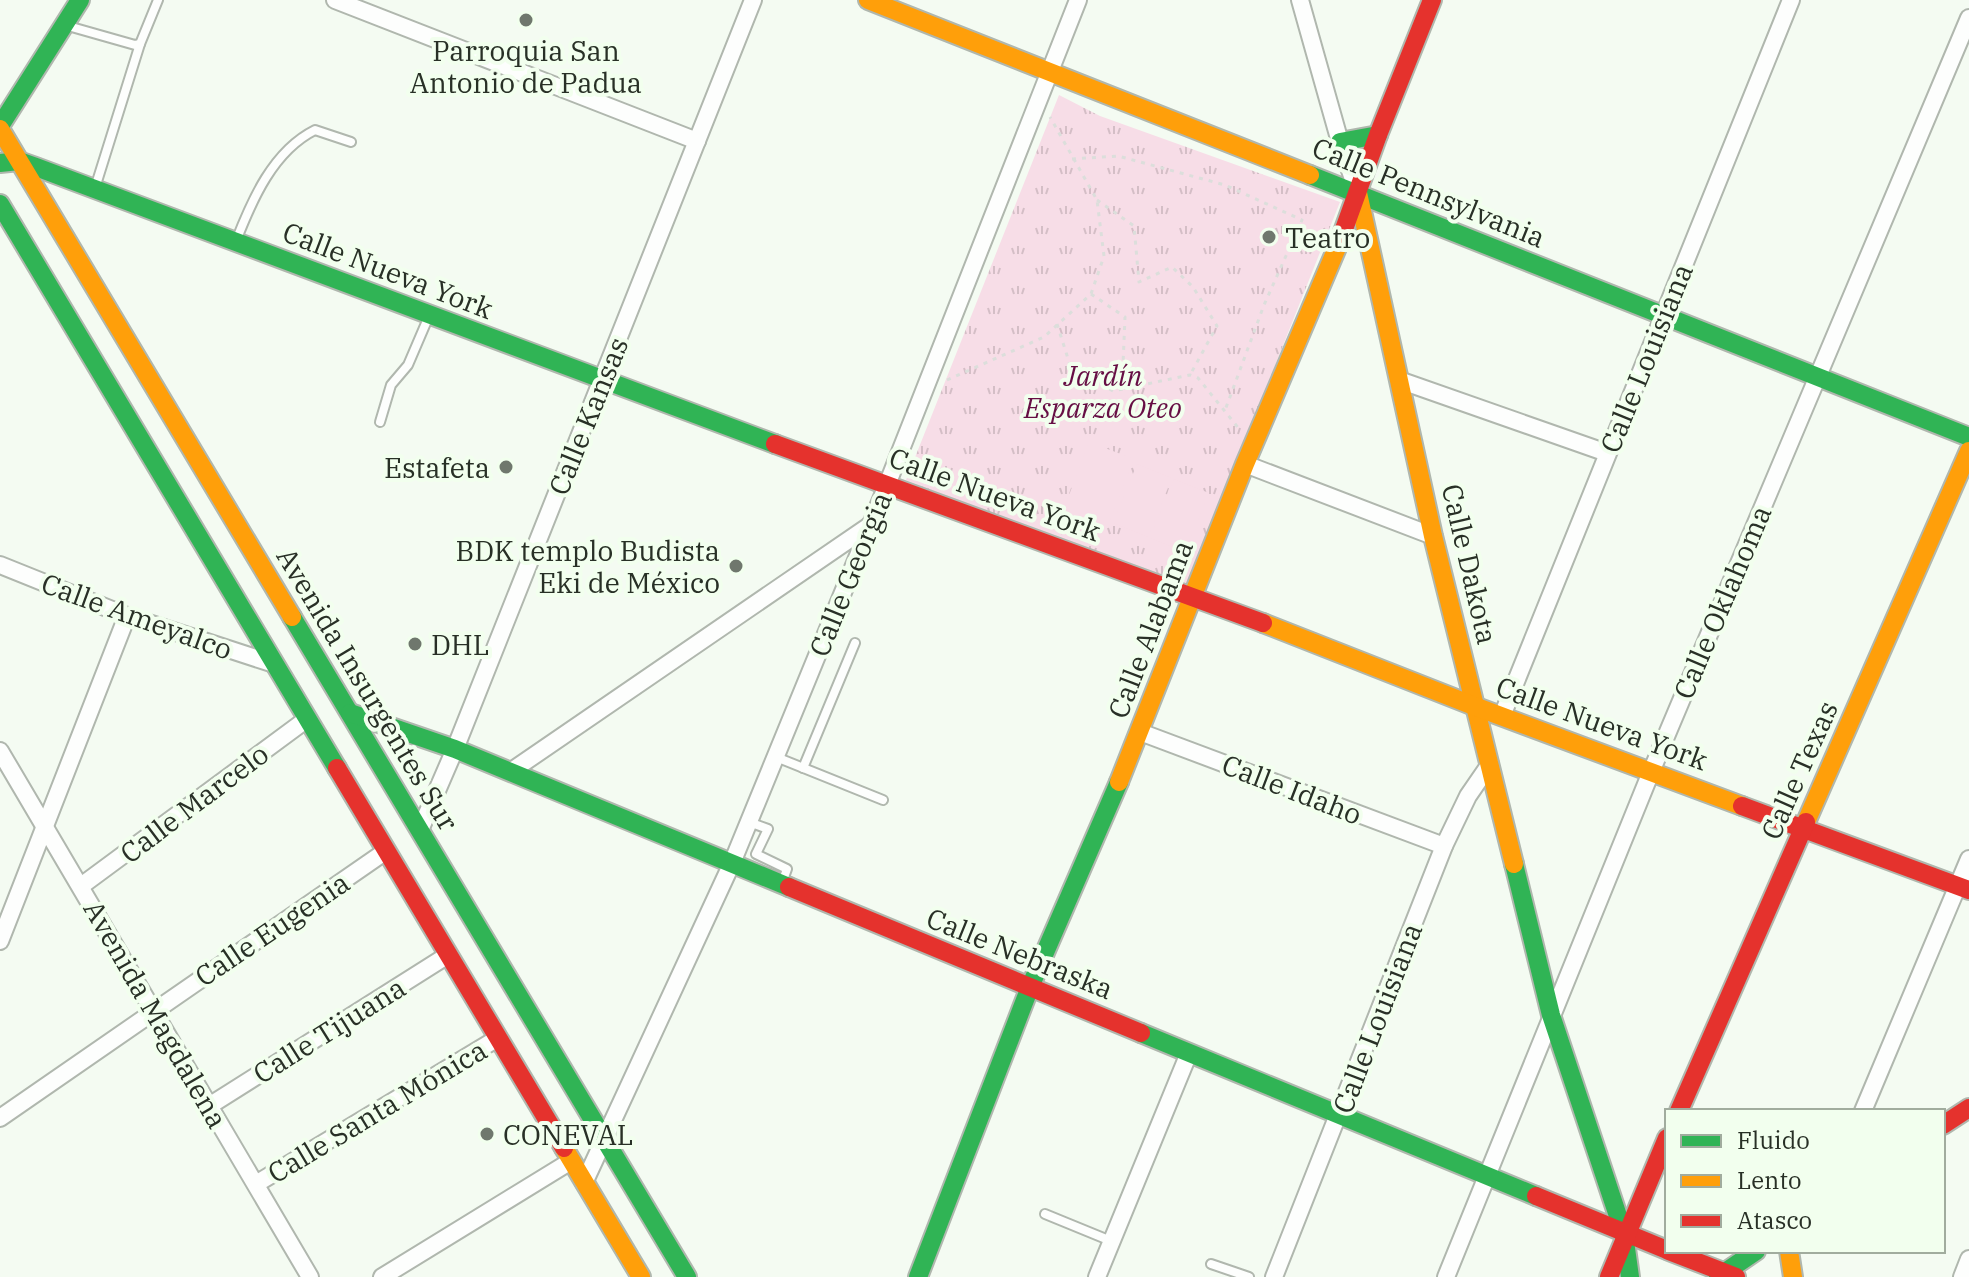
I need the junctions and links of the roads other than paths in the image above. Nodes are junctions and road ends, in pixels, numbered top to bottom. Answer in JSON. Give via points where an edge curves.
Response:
{"nodes":[{"id":1,"x":80,"y":0,"type":"edge"},
{"id":2,"x":158,"y":0,"type":"edge"},
{"id":3,"x":335,"y":0,"type":"edge"},
{"id":4,"x":753,"y":0,"type":"edge"},
{"id":5,"x":868,"y":0,"type":"edge"},
{"id":6,"x":1078,"y":0,"type":"edge"},
{"id":7,"x":1300,"y":0,"type":"edge"},
{"id":8,"x":1432,"y":0,"type":"edge"},
{"id":9,"x":1791,"y":0,"type":"edge"},
{"id":10,"x":1969,"y":18,"type":"edge"},
{"id":11,"x":64,"y":25,"type":"junction"},
{"id":12,"x":140,"y":44,"type":"junction"},
{"id":13,"x":1050,"y":73,"type":"junction"},
{"id":14,"x":0,"y":127,"type":"edge"},
{"id":15,"x":1378,"y":135,"type":"junction"},
{"id":16,"x":697,"y":141,"type":"junction"},
{"id":17,"x":351,"y":142,"type":"dead end"},
{"id":18,"x":1340,"y":142,"type":"junction"},
{"id":19,"x":19,"y":161,"type":"junction"},
{"id":20,"x":0,"y":163,"type":"edge"},
{"id":21,"x":87,"y":186,"type":"junction"},
{"id":22,"x":1358,"y":193,"type":"junction"},
{"id":23,"x":0,"y":204,"type":"edge"},
{"id":24,"x":51,"y":214,"type":"junction"},
{"id":25,"x":235,"y":242,"type":"junction"},
{"id":26,"x":430,"y":315,"type":"junction"},
{"id":27,"x":1664,"y":316,"type":"junction"},
{"id":28,"x":1817,"y":375,"type":"junction"},
{"id":29,"x":1399,"y":380,"type":"junction"},
{"id":30,"x":602,"y":381,"type":"junction"},
{"id":31,"x":380,"y":422,"type":"dead end"},
{"id":32,"x":1969,"y":437,"type":"edge"},
{"id":33,"x":1969,"y":451,"type":"edge"},
{"id":34,"x":1607,"y":453,"type":"junction"},
{"id":35,"x":1245,"y":464,"type":"junction"},
{"id":36,"x":887,"y":485,"type":"junction"},
{"id":37,"x":870,"y":526,"type":"junction"},
{"id":38,"x":1433,"y":536,"type":"junction"},
{"id":39,"x":0,"y":565,"type":"edge"},
{"id":40,"x":1193,"y":595,"type":"junction"},
{"id":41,"x":127,"y":616,"type":"junction"},
{"id":42,"x":855,"y":643,"type":"dead end"},
{"id":43,"x":274,"y":664,"type":"junction"},
{"id":44,"x":1474,"y":706,"type":"junction"},
{"id":45,"x":350,"y":713,"type":"junction"},
{"id":46,"x":1502,"y":716,"type":"junction"},
{"id":47,"x":307,"y":719,"type":"junction"},
{"id":48,"x":1140,"y":732,"type":"junction"},
{"id":49,"x":455,"y":749,"type":"junction"},
{"id":50,"x":0,"y":751,"type":"edge"},
{"id":51,"x":775,"y":757,"type":"junction"},
{"id":52,"x":1490,"y":764,"type":"junction"},
{"id":53,"x":803,"y":768,"type":"junction"},
{"id":54,"x":510,"y":772,"type":"junction"},
{"id":55,"x":1651,"y":772,"type":"junction"},
{"id":56,"x":883,"y":800,"type":"dead end"},
{"id":57,"x":749,"y":822,"type":"junction"},
{"id":58,"x":1804,"y":828,"type":"junction"},
{"id":59,"x":45,"y":829,"type":"junction"},
{"id":60,"x":420,"y":830,"type":"junction"},
{"id":61,"x":1444,"y":846,"type":"junction"},
{"id":62,"x":386,"y":851,"type":"junction"},
{"id":63,"x":1969,"y":859,"type":"edge"},
{"id":64,"x":732,"y":863,"type":"junction"},
{"id":65,"x":782,"y":884,"type":"junction"},
{"id":66,"x":81,"y":886,"type":"junction"},
{"id":67,"x":1964,"y":888,"type":"edge"},
{"id":68,"x":0,"y":941,"type":"edge"},
{"id":69,"x":448,"y":955,"type":"junction"},
{"id":70,"x":1030,"y":987,"type":"junction"},
{"id":71,"x":153,"y":1010,"type":"junction"},
{"id":72,"x":1551,"y":1015,"type":"junction"},
{"id":73,"x":498,"y":1038,"type":"junction"},
{"id":74,"x":1189,"y":1053,"type":"junction"},
{"id":75,"x":209,"y":1106,"type":"junction"},
{"id":76,"x":1969,"y":1108,"type":"edge"},
{"id":77,"x":1680,"y":1109,"type":"edge"},
{"id":78,"x":1864,"y":1109,"type":"edge"},
{"id":79,"x":1339,"y":1115,"type":"junction"},
{"id":80,"x":0,"y":1118,"type":"edge"},
{"id":81,"x":1945,"y":1124,"type":"edge"},
{"id":82,"x":605,"y":1141,"type":"junction"},
{"id":83,"x":1665,"y":1142,"type":"edge"},
{"id":84,"x":571,"y":1161,"type":"junction"},
{"id":85,"x":1489,"y":1176,"type":"junction"},
{"id":86,"x":584,"y":1183,"type":"junction"},
{"id":87,"x":256,"y":1184,"type":"junction"},
{"id":88,"x":1045,"y":1214,"type":"dead end"},
{"id":89,"x":1624,"y":1234,"type":"junction"},
{"id":90,"x":1112,"y":1241,"type":"junction"},
{"id":91,"x":1665,"y":1250,"type":"edge"},
{"id":92,"x":1673,"y":1253,"type":"edge"},
{"id":93,"x":1754,"y":1253,"type":"edge"},
{"id":94,"x":1789,"y":1253,"type":"edge"},
{"id":95,"x":1969,"y":1259,"type":"edge"},
{"id":96,"x":1211,"y":1264,"type":"dead end"},
{"id":97,"x":1726,"y":1275,"type":"edge"},
{"id":98,"x":310,"y":1277,"type":"edge"},
{"id":99,"x":382,"y":1277,"type":"edge"},
{"id":100,"x":641,"y":1277,"type":"edge"},
{"id":101,"x":687,"y":1277,"type":"edge"},
{"id":102,"x":918,"y":1277,"type":"edge"},
{"id":103,"x":1097,"y":1277,"type":"edge"},
{"id":104,"x":1249,"y":1277,"type":"edge"},
{"id":105,"x":1274,"y":1277,"type":"edge"},
{"id":106,"x":1446,"y":1277,"type":"edge"},
{"id":107,"x":1609,"y":1277,"type":"edge"},
{"id":108,"x":1630,"y":1277,"type":"edge"},
{"id":109,"x":1793,"y":1277,"type":"edge"},
{"id":110,"x":1962,"y":1277,"type":"edge"}],
"edges":[{"from":1,"to":11,"type":"street"},
{"from":2,"to":12,"type":"lane"},
{"from":3,"to":16,"type":"street"},
{"from":4,"to":16,"type":"street","name":"Calle Kansas"},
{"from":5,"to":13,"type":"street","name":"Calle Pennsylvania"},
{"from":6,"to":13,"type":"street","name":"Calle Georgia"},
{"from":7,"to":18,"type":"street","name":"Calle Dakota"},
{"from":8,"to":15,"type":"street","name":"Calle Alabama"},
{"from":9,"to":27,"type":"street","name":"Calle Louisiana"},
{"from":10,"to":28,"type":"street","name":"Calle Oklahoma"},
{"from":11,"to":12,"type":"lane"},
{"from":11,"to":14,"type":"street"},
{"from":12,"to":21,"type":"lane"},
{"from":13,"to":22,"type":"street","name":"Calle Pennsylvania"},
{"from":13,"to":36,"type":"street","name":"Calle Georgia"},
{"from":14,"to":19,"type":"street","name":"Avenida Insurgentes Sur"},
{"from":15,"to":18,"type":"street"},
{"from":15,"to":22,"type":"street","name":"Calle Alabama"},
{"from":16,"to":30,"type":"street","name":"Calle Kansas"},
{"from":17,"to":25,"type":"lane","via":[[315,130],[300,137],[255,194]]},
{"from":18,"to":22,"type":"street","name":"Calle Dakota"},
{"from":19,"to":20,"type":"street","name":"Calle Nueva York"},
{"from":19,"to":21,"type":"street","name":"Calle Nueva York"},
{"from":19,"to":24,"type":"street","name":"Avenida Insurgentes Sur"},
{"from":21,"to":24,"type":"street","via":[[60,193]]},
{"from":21,"to":25,"type":"street","name":"Calle Nueva York"},
{"from":22,"to":27,"type":"street","name":"Calle Pennsylvania"},
{"from":22,"to":29,"type":"street","name":"Calle Dakota"},
{"from":22,"to":35,"type":"street","name":"Calle Alabama"},
{"from":23,"to":43,"type":"street"},
{"from":24,"to":45,"type":"street","name":"Avenida Insurgentes Sur"},
{"from":25,"to":26,"type":"street","name":"Calle Nueva York"},
{"from":26,"to":30,"type":"street","name":"Calle Nueva York"},
{"from":26,"to":31,"type":"lane","via":[[408,365],[391,385]]},
{"from":27,"to":28,"type":"street","name":"Calle Pennsylvania"},
{"from":27,"to":34,"type":"street","name":"Calle Louisiana"},
{"from":28,"to":32,"type":"street","name":"Calle Pennsylvania"},
{"from":28,"to":55,"type":"street","name":"Calle Oklahoma"},
{"from":29,"to":34,"type":"street"},
{"from":29,"to":38,"type":"street","name":"Calle Dakota"},
{"from":30,"to":36,"type":"street","name":"Calle Nueva York"},
{"from":30,"to":49,"type":"street","name":"Calle Kansas"},
{"from":33,"to":58,"type":"street","name":"Calle Texas"},
{"from":34,"to":46,"type":"street","name":"Calle Louisiana"},
{"from":35,"to":38,"type":"street"},
{"from":35,"to":40,"type":"street","name":"Calle Alabama"},
{"from":36,"to":37,"type":"street","name":"Calle Georgia"},
{"from":36,"to":40,"type":"street","name":"Calle Nueva York"},
{"from":37,"to":51,"type":"street","name":"Calle Georgia"},
{"from":37,"to":54,"type":"street"},
{"from":38,"to":44,"type":"street","name":"Calle Dakota"},
{"from":39,"to":41,"type":"street","name":"Calle Ameyalco"},
{"from":40,"to":44,"type":"street","name":"Calle Nueva York"},
{"from":40,"to":48,"type":"street","name":"Calle Alabama"},
{"from":41,"to":43,"type":"street","name":"Calle Ameyalco"},
{"from":41,"to":59,"type":"street"},
{"from":42,"to":53,"type":"lane"},
{"from":43,"to":47,"type":"street"},
{"from":44,"to":46,"type":"street","name":"Calle Nueva York"},
{"from":44,"to":52,"type":"street","name":"Calle Dakota"},
{"from":45,"to":49,"type":"street","name":"Calle Nebraska"},
{"from":45,"to":60,"type":"street","name":"Avenida Insurgentes Sur"},
{"from":46,"to":55,"type":"street","name":"Calle Nueva York"},
{"from":47,"to":62,"type":"street"},
{"from":47,"to":66,"type":"street","name":"Calle Marcelo"},
{"from":48,"to":61,"type":"street","name":"Calle Idaho"},
{"from":48,"to":70,"type":"street","name":"Calle Alabama"},
{"from":49,"to":54,"type":"street","name":"Calle Nebraska"},
{"from":49,"to":60,"type":"street","name":"Calle Kansas"},
{"from":50,"to":59,"type":"street","name":"Avenida Magdalena"},
{"from":51,"to":53,"type":"lane"},
{"from":51,"to":57,"type":"street","name":"Calle Georgia"},
{"from":52,"to":61,"type":"street","name":"Calle Louisiana"},
{"from":52,"to":72,"type":"street","name":"Calle Dakota"},
{"from":53,"to":56,"type":"lane"},
{"from":54,"to":64,"type":"street","name":"Calle Nebraska"},
{"from":55,"to":58,"type":"street","name":"Calle Nueva York"},
{"from":55,"to":72,"type":"street","name":"Calle Oklahoma"},
{"from":57,"to":64,"type":"street","name":"Calle Georgia"},
{"from":57,"to":65,"type":"lane","via":[[768,829],[756,854],[787,869]]},
{"from":58,"to":67,"type":"street","name":"Calle Nueva York"},
{"from":58,"to":77,"type":"street","name":"Calle Texas"},
{"from":59,"to":66,"type":"street","name":"Avenida Magdalena"},
{"from":59,"to":68,"type":"street"},
{"from":60,"to":82,"type":"street","name":"Avenida Insurgentes Sur"},
{"from":61,"to":79,"type":"street","name":"Calle Louisiana"},
{"from":62,"to":69,"type":"street"},
{"from":62,"to":71,"type":"street","name":"Calle Eugenia"},
{"from":63,"to":67,"type":"street"},
{"from":64,"to":65,"type":"street","name":"Calle Nebraska"},
{"from":64,"to":82,"type":"street","name":"Calle Georgia"},
{"from":65,"to":70,"type":"street","name":"Calle Nebraska"},
{"from":66,"to":71,"type":"street","name":"Avenida Magdalena"},
{"from":67,"to":78,"type":"street"},
{"from":69,"to":73,"type":"street"},
{"from":69,"to":75,"type":"street","name":"Calle Tijuana"},
{"from":70,"to":74,"type":"street","name":"Calle Nebraska"},
{"from":70,"to":102,"type":"street","name":"Calle Alabama"},
{"from":71,"to":75,"type":"street","name":"Avenida Magdalena"},
{"from":71,"to":80,"type":"street","name":"Calle Eugenia"},
{"from":72,"to":85,"type":"street","name":"Calle Oklahoma"},
{"from":72,"to":89,"type":"street","name":"Calle Dakota"},
{"from":73,"to":84,"type":"street"},
{"from":73,"to":87,"type":"street","name":"Calle Santa Mónica"},
{"from":74,"to":79,"type":"street","name":"Calle Nebraska"},
{"from":74,"to":90,"type":"street"},
{"from":75,"to":87,"type":"street","name":"Avenida Magdalena"},
{"from":76,"to":81,"type":"street"},
{"from":79,"to":85,"type":"street","name":"Calle Nebraska"},
{"from":79,"to":105,"type":"street","name":"Calle Louisiana"},
{"from":82,"to":86,"type":"street","name":"Calle Georgia"},
{"from":82,"to":101,"type":"street","name":"Avenida Insurgentes Sur"},
{"from":83,"to":89,"type":"street"},
{"from":84,"to":86,"type":"street"},
{"from":84,"to":99,"type":"street"},
{"from":85,"to":89,"type":"street","name":"Calle Nebraska"},
{"from":85,"to":106,"type":"street","name":"Calle Oklahoma"},
{"from":86,"to":100,"type":"street"},
{"from":87,"to":98,"type":"street","name":"Avenida Magdalena"},
{"from":88,"to":90,"type":"lane"},
{"from":89,"to":91,"type":"street","name":"Calle Nebraska"},
{"from":89,"to":107,"type":"street"},
{"from":89,"to":108,"type":"street","name":"Calle Dakota"},
{"from":90,"to":103,"type":"street"},
{"from":92,"to":97,"type":"street","name":"Calle Nebraska"},
{"from":93,"to":97,"type":"street"},
{"from":94,"to":109,"type":"street"},
{"from":95,"to":110,"type":"street"},
{"from":96,"to":104,"type":"lane"}]}
